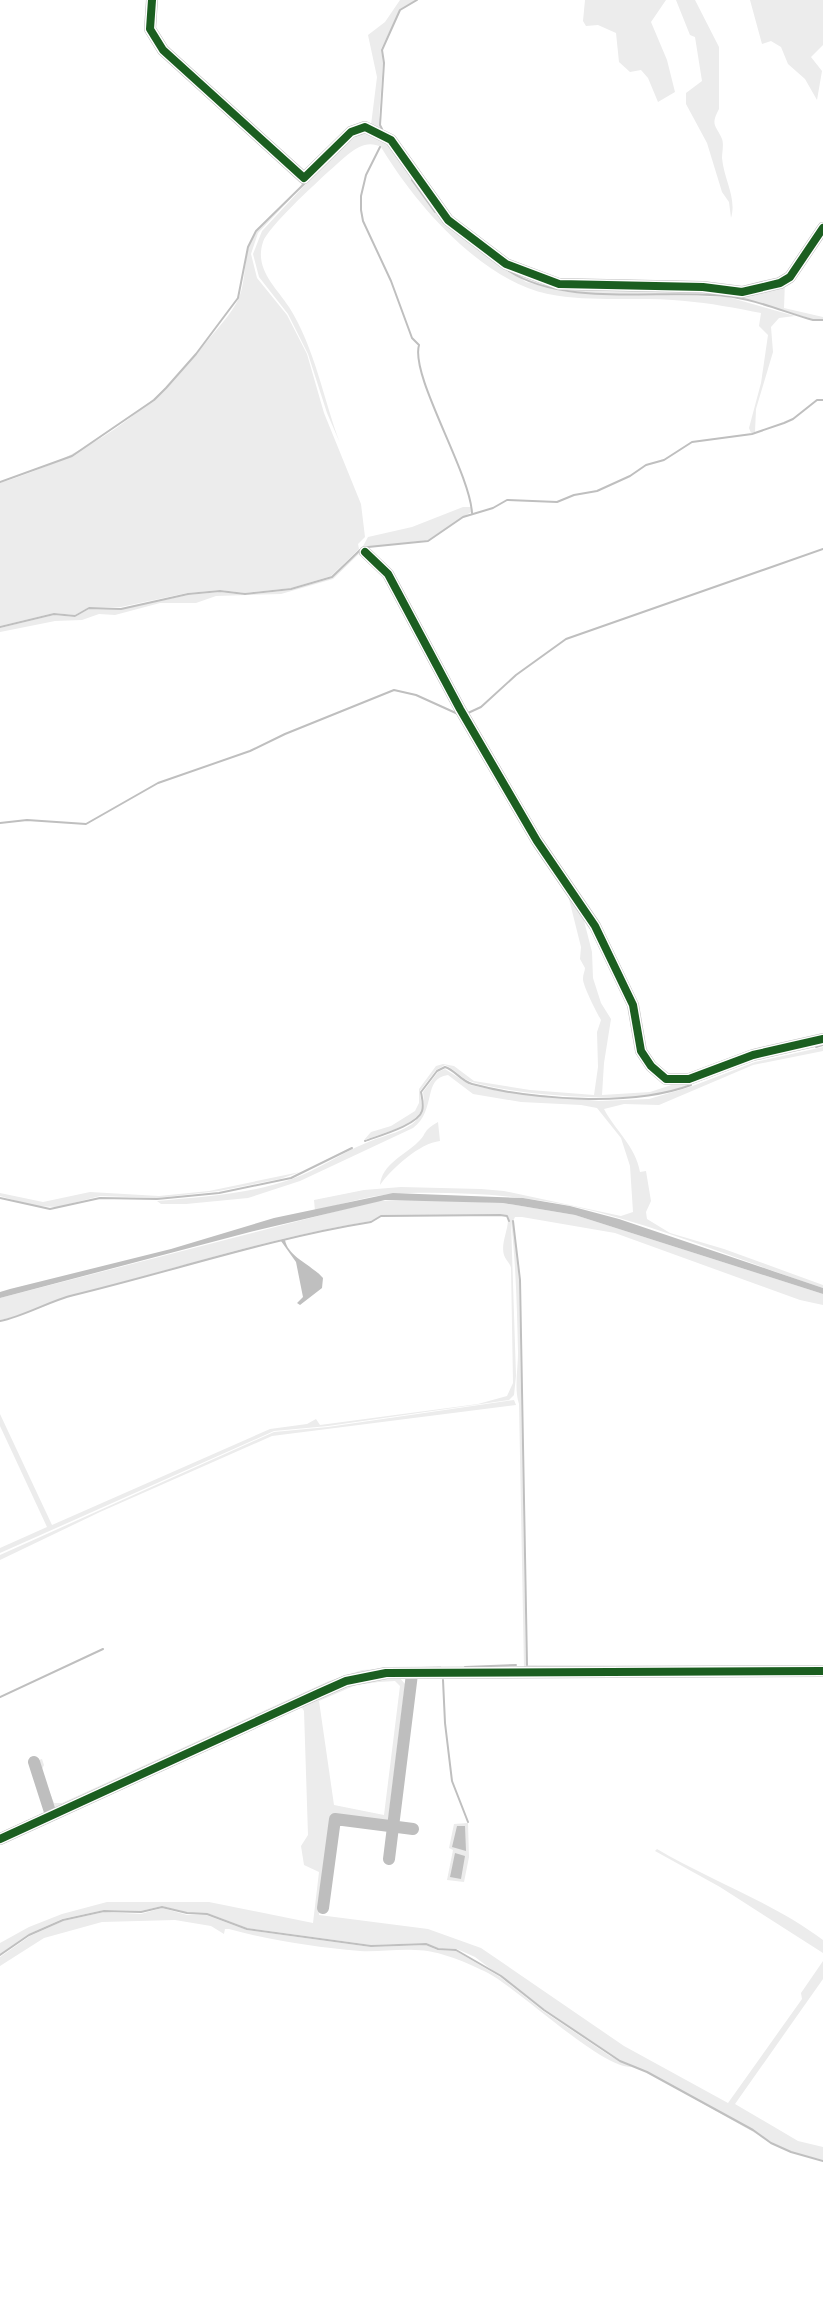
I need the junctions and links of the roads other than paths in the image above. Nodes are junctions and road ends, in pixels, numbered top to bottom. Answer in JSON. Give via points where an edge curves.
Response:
{"nodes":[{"id":1,"x":152,"y":0,"type":"edge"},
{"id":2,"x":823,"y":228,"type":"edge"},
{"id":3,"x":365,"y":552,"type":"dead end"},
{"id":4,"x":823,"y":1040,"type":"edge"},
{"id":5,"x":823,"y":1671,"type":"edge"},
{"id":6,"x":412,"y":1674,"type":"junction"},
{"id":7,"x":34,"y":1762,"type":"dead end"},
{"id":8,"x":51,"y":1815,"type":"junction"},
{"id":9,"x":393,"y":1826,"type":"junction"},
{"id":10,"x":413,"y":1829,"type":"dead end"},
{"id":11,"x":0,"y":1839,"type":"edge"},
{"id":12,"x":389,"y":1859,"type":"dead end"},
{"id":13,"x":323,"y":1908,"type":"dead end"}],
"edges":[{"from":1,"to":2,"type":"street","via":[[150,29],[163,50],[304,178],[351,132],[372,128],[391,140],[448,220],[506,264],[539,279],[581,285],[703,287],[742,292],[790,277]]},
{"from":3,"to":4,"type":"street","via":[[388,574],[537,842],[595,926],[628,991],[641,1050],[651,1066],[666,1079],[681,1080],[753,1055]]},
{"from":5,"to":6,"type":"street"},
{"from":6,"to":8,"type":"street","via":[[375,1674],[346,1681]]},
{"from":6,"to":9,"type":"street"},
{"from":7,"to":8,"type":"street"},
{"from":8,"to":11,"type":"street"},
{"from":9,"to":10,"type":"street"},
{"from":9,"to":12,"type":"street"},
{"from":9,"to":13,"type":"street","via":[[338,1818],[333,1821]]}]}
